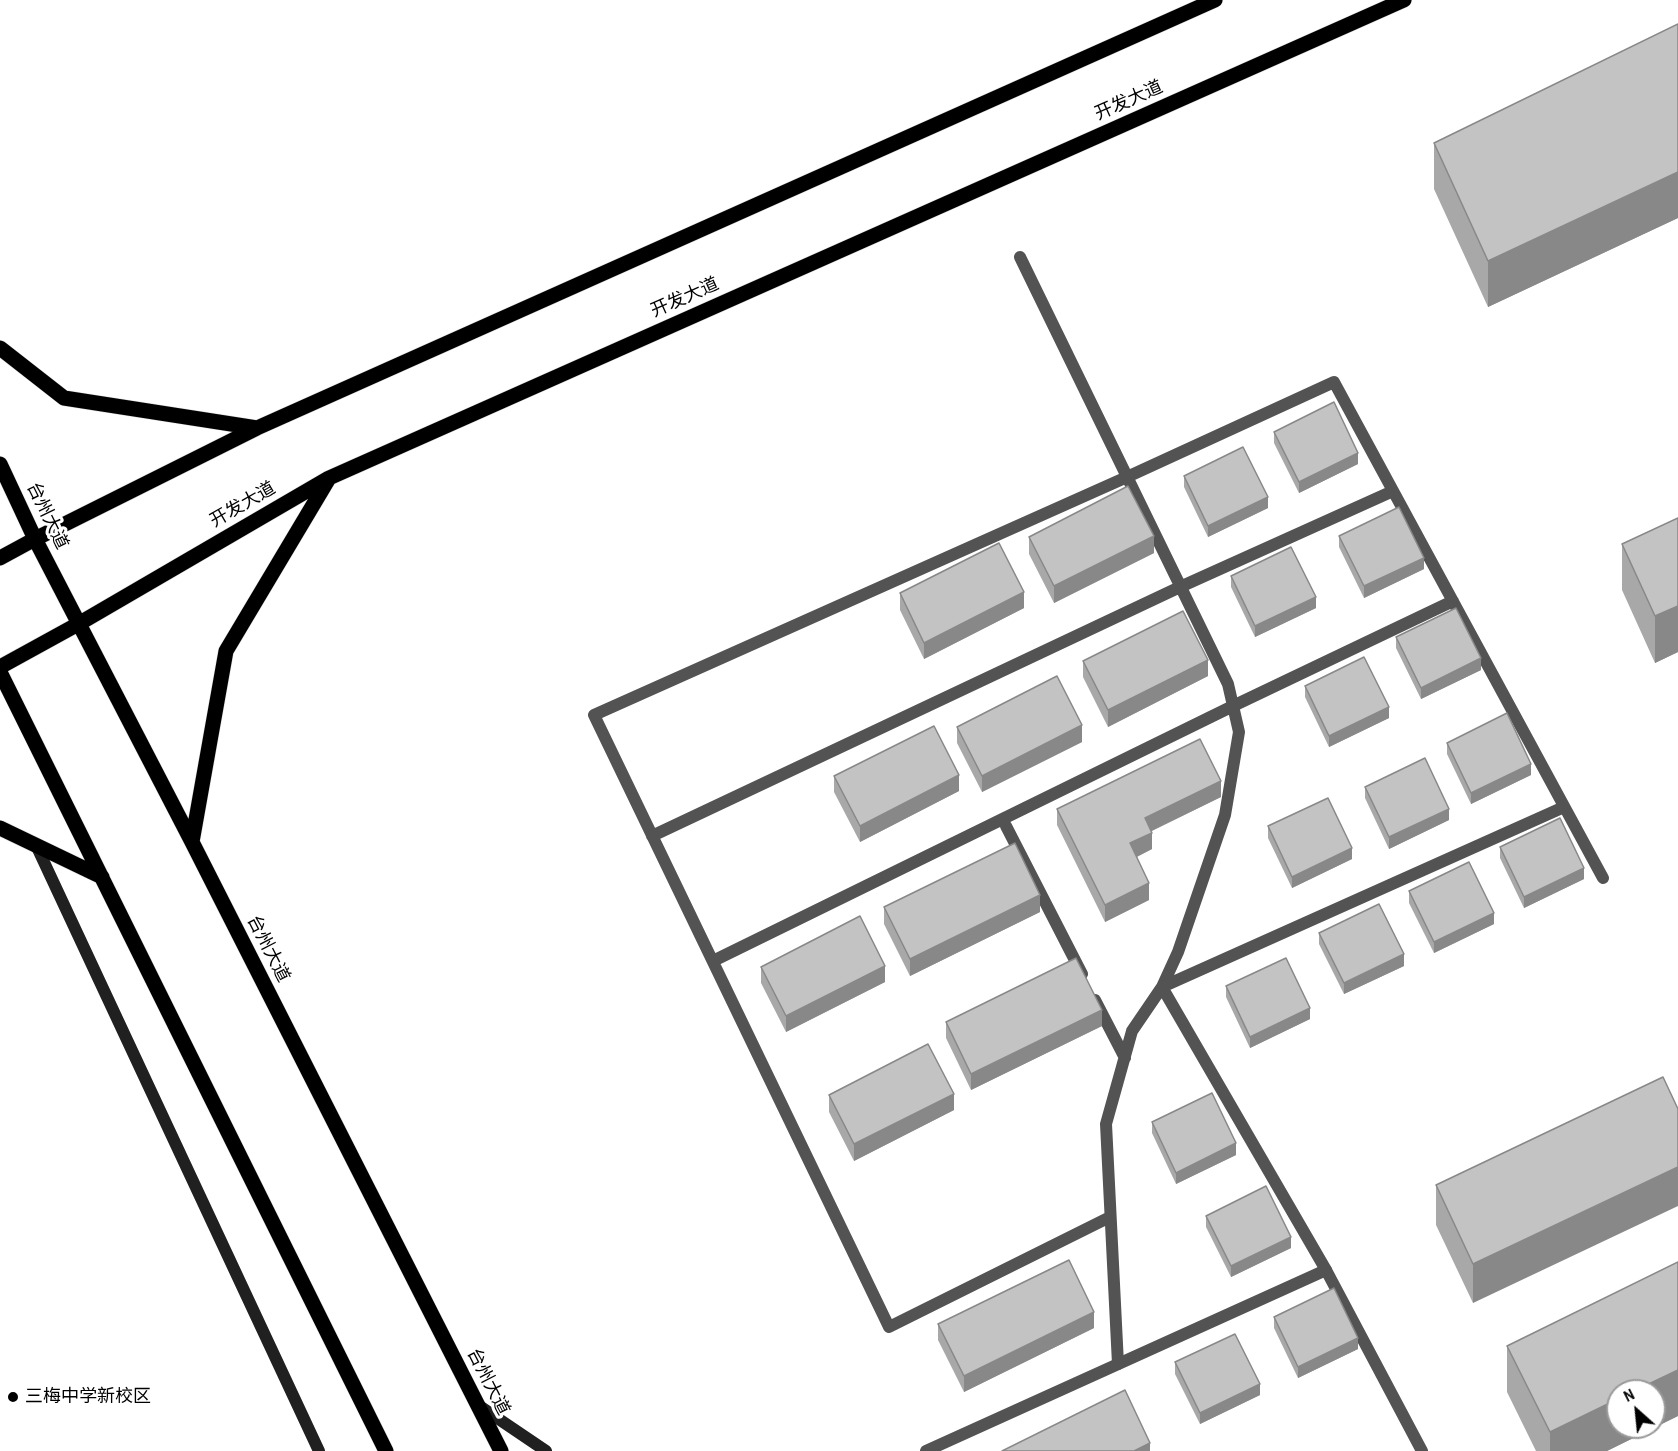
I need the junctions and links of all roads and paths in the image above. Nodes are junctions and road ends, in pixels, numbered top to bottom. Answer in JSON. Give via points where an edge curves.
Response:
{"nodes":[{"id":1,"x":1215,"y":0,"type":"edge"},
{"id":2,"x":1404,"y":0,"type":"edge"},
{"id":3,"x":1020,"y":257,"type":"dead end"},
{"id":4,"x":0,"y":348,"type":"edge"},
{"id":5,"x":257,"y":428,"type":"junction"},
{"id":6,"x":0,"y":464,"type":"edge"},
{"id":7,"x":1127,"y":477,"type":"junction"},
{"id":8,"x":328,"y":478,"type":"junction"},
{"id":9,"x":1393,"y":491,"type":"junction"},
{"id":10,"x":35,"y":538,"type":"junction"},
{"id":11,"x":0,"y":558,"type":"edge"},
{"id":12,"x":1180,"y":587,"type":"junction"},
{"id":13,"x":1453,"y":601,"type":"junction"},
{"id":14,"x":80,"y":622,"type":"junction"},
{"id":15,"x":0,"y":667,"type":"edge"},
{"id":16,"x":0,"y":672,"type":"edge"},
{"id":17,"x":1233,"y":706,"type":"junction"},
{"id":18,"x":1564,"y":807,"type":"junction"},
{"id":19,"x":1006,"y":826,"type":"dead end"},
{"id":20,"x":0,"y":828,"type":"edge"},
{"id":21,"x":652,"y":836,"type":"junction"},
{"id":22,"x":192,"y":842,"type":"junction"},
{"id":23,"x":36,"y":845,"type":"junction"},
{"id":24,"x":102,"y":877,"type":"junction"},
{"id":25,"x":1603,"y":878,"type":"dead end"},
{"id":26,"x":713,"y":961,"type":"junction"},
{"id":27,"x":1162,"y":987,"type":"junction"},
{"id":28,"x":1125,"y":1058,"type":"junction"},
{"id":29,"x":1110,"y":1217,"type":"junction"},
{"id":30,"x":1326,"y":1270,"type":"junction"},
{"id":31,"x":1118,"y":1364,"type":"junction"},
{"id":32,"x":478,"y":1406,"type":"junction"},
{"id":33,"x":319,"y":1451,"type":"edge"},
{"id":34,"x":386,"y":1451,"type":"edge"},
{"id":35,"x":501,"y":1451,"type":"edge"},
{"id":36,"x":546,"y":1451,"type":"edge"},
{"id":37,"x":926,"y":1451,"type":"edge"},
{"id":38,"x":1422,"y":1451,"type":"edge"}],
"edges":[{"from":1,"to":5,"type":"main road"},
{"from":2,"to":8,"type":"main road","name":"开发大道"},
{"from":3,"to":7,"type":"street"},
{"from":4,"to":5,"type":"main road","via":[[64,398]]},
{"from":5,"to":10,"type":"main road"},
{"from":6,"to":10,"type":"main road","name":"台州大道"},
{"from":7,"to":9,"type":"street","via":[[1334,382]]},
{"from":7,"to":12,"type":"street"},
{"from":7,"to":21,"type":"street","via":[[594,715]]},
{"from":8,"to":14,"type":"main road","name":"开发大道"},
{"from":8,"to":22,"type":"main road","via":[[226,651]]},
{"from":9,"to":12,"type":"street"},
{"from":9,"to":13,"type":"street"},
{"from":10,"to":11,"type":"main road"},
{"from":10,"to":14,"type":"main road","name":"台州大道"},
{"from":12,"to":17,"type":"street","via":[[1228,684]]},
{"from":12,"to":21,"type":"street"},
{"from":13,"to":17,"type":"street"},
{"from":13,"to":18,"type":"street"},
{"from":14,"to":15,"type":"main road","name":"开发大道"},
{"from":14,"to":22,"type":"main road","name":"台州大道"},
{"from":16,"to":24,"type":"main road"},
{"from":17,"to":26,"type":"street"},
{"from":17,"to":27,"type":"street","via":[[1239,732],[1225,815]]},
{"from":18,"to":25,"type":"street"},
{"from":18,"to":27,"type":"street"},
{"from":19,"to":28,"type":"street"},
{"from":20,"to":23,"type":"main road"},
{"from":21,"to":26,"type":"street"},
{"from":22,"to":32,"type":"main road","name":"台州大道"},
{"from":23,"to":24,"type":"main road"},
{"from":23,"to":33,"type":"main road"},
{"from":24,"to":34,"type":"main road"},
{"from":26,"to":29,"type":"street","via":[[889,1327]]},
{"from":27,"to":28,"type":"street","via":[[1132,1031]]},
{"from":27,"to":30,"type":"street"},
{"from":28,"to":29,"type":"street","via":[[1106,1124]]},
{"from":29,"to":31,"type":"street"},
{"from":30,"to":31,"type":"street"},
{"from":30,"to":38,"type":"street"},
{"from":31,"to":37,"type":"street"},
{"from":32,"to":35,"type":"main road","name":"台州大道"},
{"from":32,"to":36,"type":"main road"}]}
